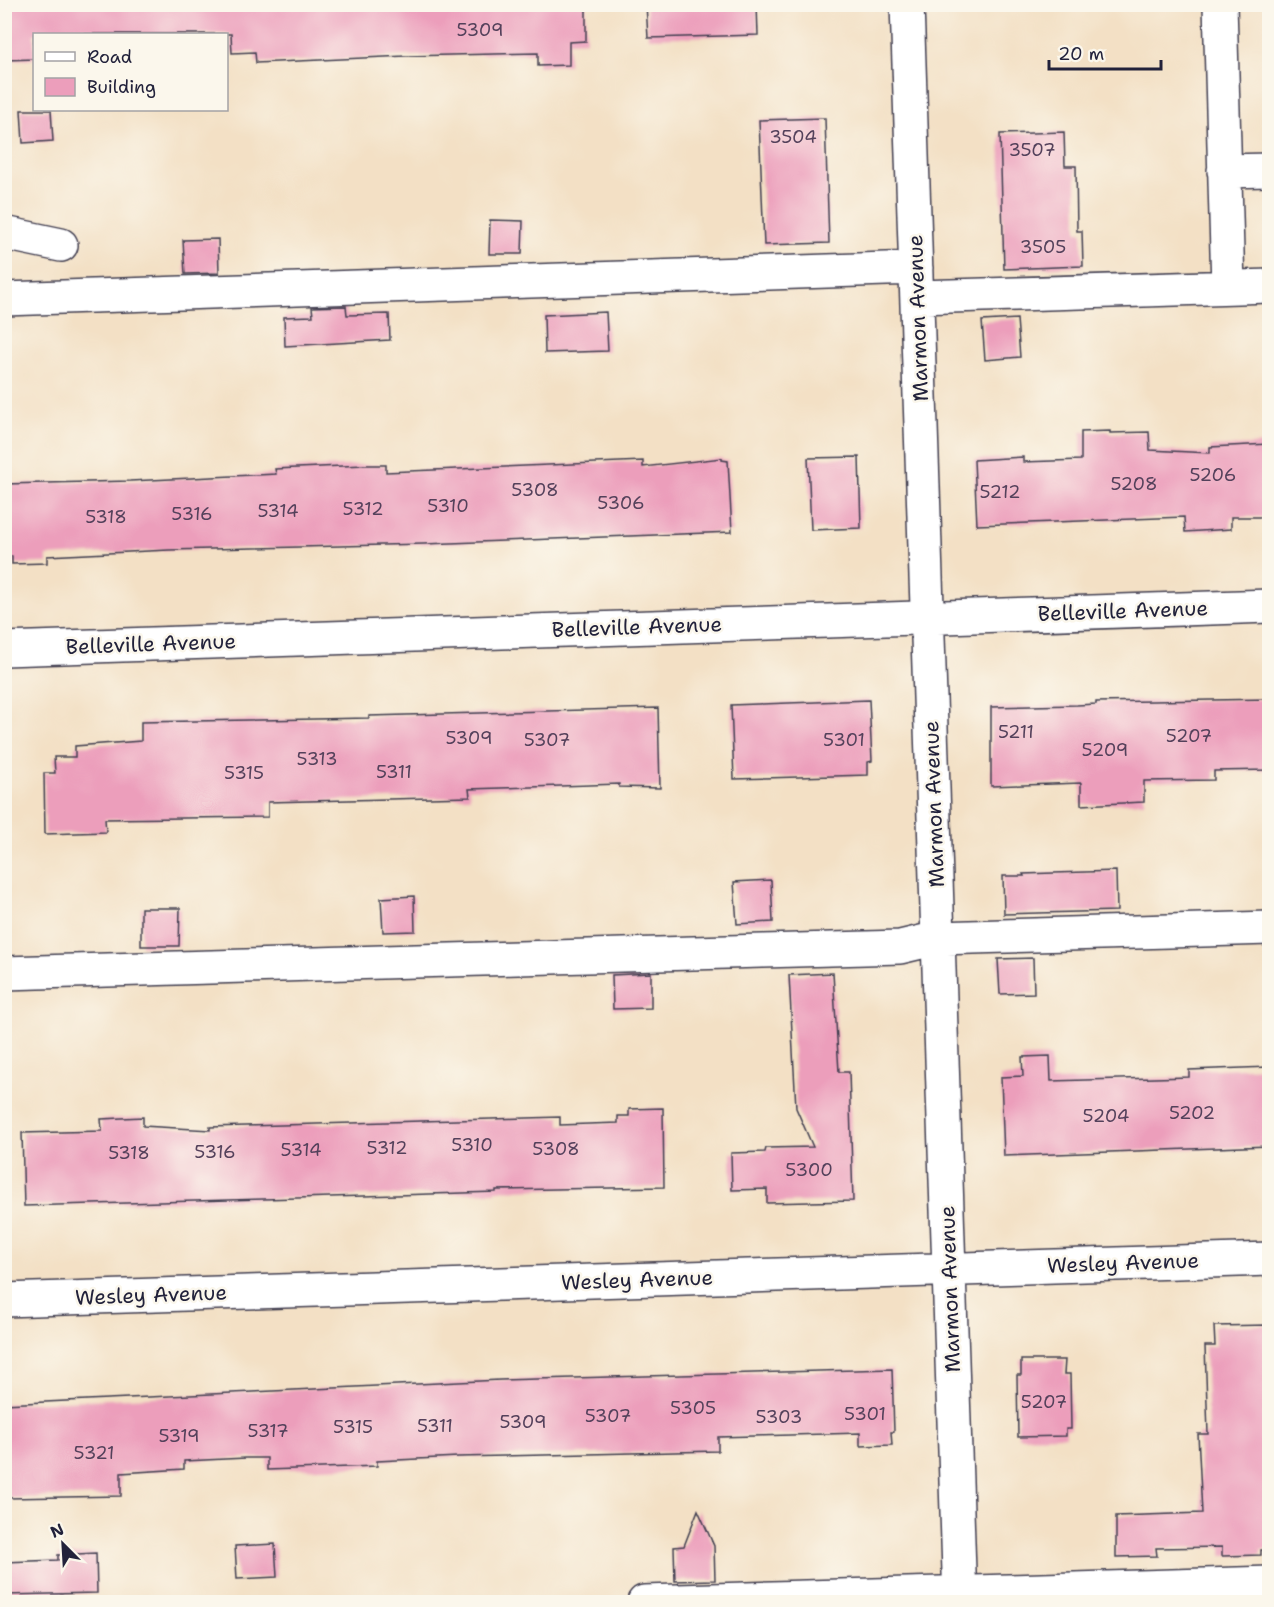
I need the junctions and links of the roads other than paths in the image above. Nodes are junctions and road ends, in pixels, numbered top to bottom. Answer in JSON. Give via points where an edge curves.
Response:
{"nodes":[{"id":1,"x":907,"y":4,"type":"edge"},
{"id":2,"x":1220,"y":4,"type":"edge"},
{"id":3,"x":1269,"y":170,"type":"edge"},
{"id":4,"x":1224,"y":171,"type":"junction"},
{"id":5,"x":4,"y":233,"type":"edge"},
{"id":6,"x":61,"y":245,"type":"dead end"},
{"id":7,"x":916,"y":283,"type":"junction"},
{"id":8,"x":1269,"y":286,"type":"edge"},
{"id":9,"x":1228,"y":287,"type":"junction"},
{"id":10,"x":4,"y":299,"type":"edge"},
{"id":11,"x":1269,"y":606,"type":"edge"},
{"id":12,"x":927,"y":617,"type":"junction"},
{"id":13,"x":4,"y":649,"type":"edge"},
{"id":14,"x":1269,"y":928,"type":"edge"},
{"id":15,"x":938,"y":938,"type":"junction"},
{"id":16,"x":4,"y":973,"type":"edge"},
{"id":17,"x":1269,"y":1259,"type":"edge"},
{"id":18,"x":949,"y":1269,"type":"junction"},
{"id":19,"x":4,"y":1300,"type":"edge"},
{"id":20,"x":1269,"y":1584,"type":"edge"},
{"id":21,"x":960,"y":1598,"type":"edge"},
{"id":22,"x":644,"y":1602,"type":"edge"}],
"edges":[{"from":1,"to":7,"type":"street","name":"Marmon Avenue"},
{"from":2,"to":4,"type":"street"},
{"from":3,"to":4,"type":"street"},
{"from":4,"to":9,"type":"street"},
{"from":5,"to":6,"type":"street"},
{"from":7,"to":9,"type":"street"},
{"from":7,"to":10,"type":"street"},
{"from":7,"to":12,"type":"street","name":"Marmon Avenue"},
{"from":8,"to":9,"type":"street"},
{"from":11,"to":12,"type":"street","name":"Belleville Avenue"},
{"from":12,"to":13,"type":"street","name":"Belleville Avenue"},
{"from":12,"to":15,"type":"street","name":"Marmon Avenue"},
{"from":14,"to":15,"type":"street"},
{"from":15,"to":16,"type":"street","via":[[900,947]]},
{"from":15,"to":18,"type":"street","name":"Marmon Avenue"},
{"from":17,"to":18,"type":"street","name":"Wesley Avenue"},
{"from":18,"to":19,"type":"street","name":"Wesley Avenue"},
{"from":18,"to":21,"type":"street","name":"Marmon Avenue"},
{"from":20,"to":21,"type":"street"},
{"from":21,"to":22,"type":"street"}]}
